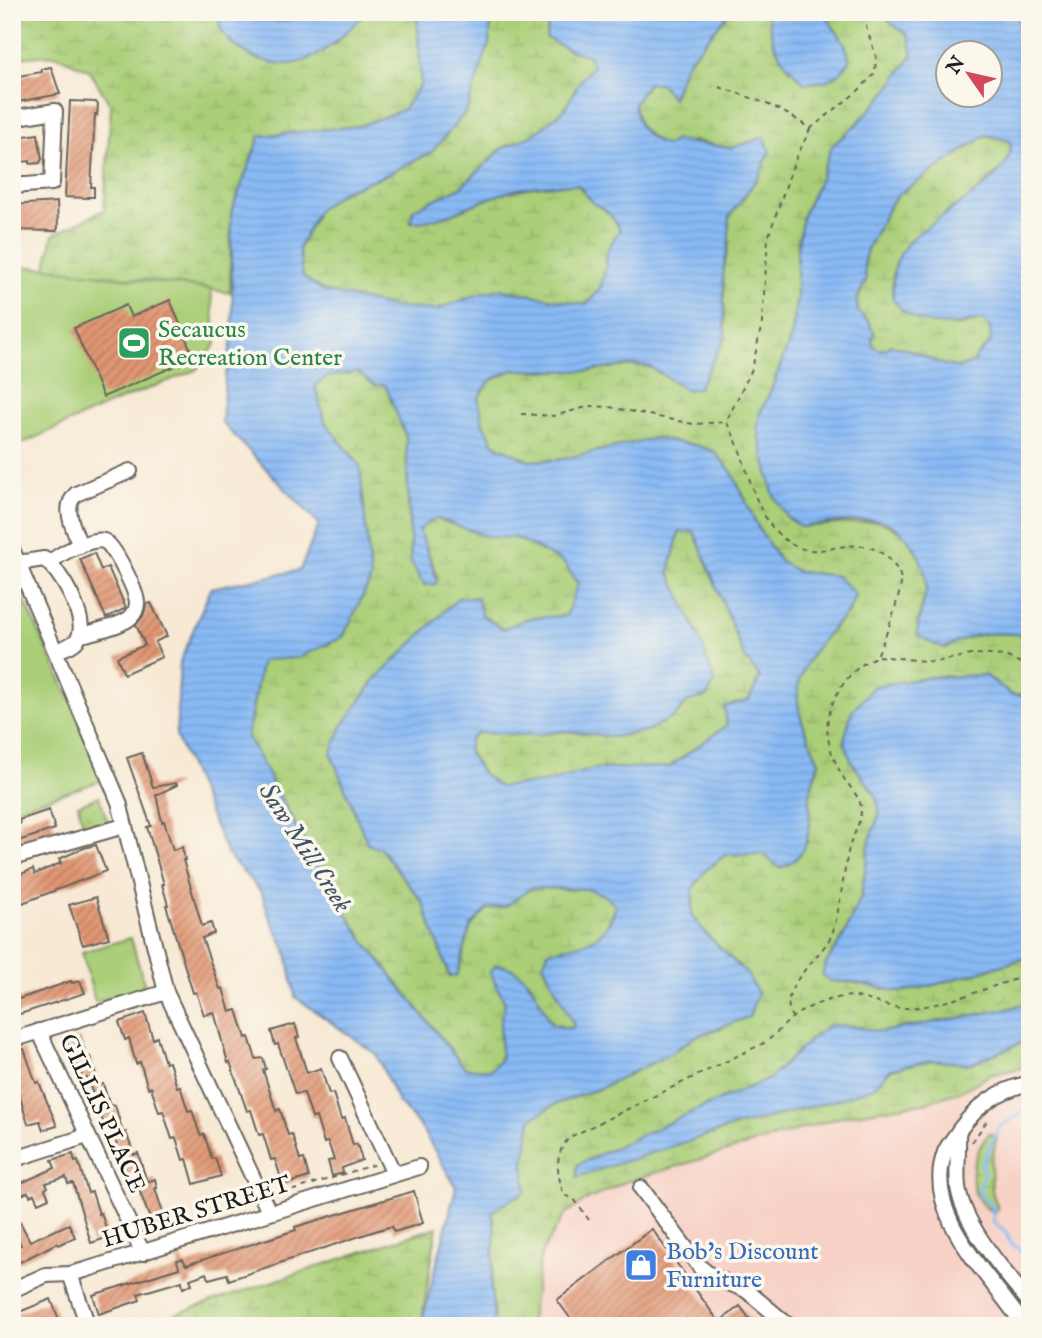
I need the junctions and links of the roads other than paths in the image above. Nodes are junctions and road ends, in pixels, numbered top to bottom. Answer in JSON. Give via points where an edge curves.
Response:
{"nodes":[{"id":1,"x":12,"y":118,"type":"edge"},
{"id":2,"x":12,"y":186,"type":"edge"},
{"id":3,"x":130,"y":471,"type":"dead end"},
{"id":4,"x":80,"y":546,"type":"junction"},
{"id":5,"x":15,"y":556,"type":"edge"},
{"id":6,"x":50,"y":563,"type":"junction"},
{"id":7,"x":80,"y":633,"type":"junction"},
{"id":8,"x":56,"y":651,"type":"junction"},
{"id":9,"x":124,"y":826,"type":"junction"},
{"id":10,"x":12,"y":858,"type":"edge"},
{"id":11,"x":166,"y":992,"type":"junction"},
{"id":12,"x":39,"y":1031,"type":"junction"},
{"id":13,"x":12,"y":1040,"type":"edge"},
{"id":14,"x":340,"y":1058,"type":"dead end"},
{"id":15,"x":1030,"y":1083,"type":"edge"},
{"id":16,"x":958,"y":1132,"type":"junction"},
{"id":17,"x":87,"y":1136,"type":"junction"},
{"id":18,"x":12,"y":1160,"type":"edge"},
{"id":19,"x":418,"y":1167,"type":"dead end"},
{"id":20,"x":394,"y":1174,"type":"junction"},
{"id":21,"x":640,"y":1188,"type":"dead end"},
{"id":22,"x":268,"y":1212,"type":"junction"},
{"id":23,"x":143,"y":1253,"type":"junction"},
{"id":24,"x":70,"y":1274,"type":"junction"},
{"id":25,"x":12,"y":1290,"type":"edge"},
{"id":26,"x":1030,"y":1303,"type":"edge"},
{"id":27,"x":1025,"y":1322,"type":"edge"},
{"id":28,"x":88,"y":1326,"type":"edge"},
{"id":29,"x":789,"y":1326,"type":"edge"}],
"edges":[{"from":1,"to":2,"type":"street","via":[[55,111],[52,183]]},
{"from":3,"to":4,"type":"street","via":[[71,499],[69,513]]},
{"from":4,"to":6,"type":"street"},
{"from":4,"to":7,"type":"street","via":[[107,541],[138,607],[126,620]]},
{"from":5,"to":6,"type":"street"},
{"from":5,"to":8,"type":"street"},
{"from":6,"to":7,"type":"street","via":[[72,596]]},
{"from":7,"to":8,"type":"street","via":[[74,644]]},
{"from":8,"to":9,"type":"street","via":[[119,802]]},
{"from":9,"to":10,"type":"street"},
{"from":9,"to":11,"type":"street"},
{"from":11,"to":12,"type":"street"},
{"from":11,"to":22,"type":"street"},
{"from":12,"to":13,"type":"street"},
{"from":12,"to":17,"type":"street","name":"GILLIS PLACE"},
{"from":14,"to":20,"type":"street"},
{"from":15,"to":16,"type":"street","via":[[989,1098]]},
{"from":16,"to":26,"type":"street","via":[[957,1174],[964,1208],[975,1230]]},
{"from":16,"to":27,"type":"street","via":[[945,1151],[943,1168],[948,1218]]},
{"from":17,"to":18,"type":"street"},
{"from":17,"to":23,"type":"street","name":"GILLIS PLACE"},
{"from":19,"to":20,"type":"street","name":"HUBER STREET"},
{"from":20,"to":22,"type":"street","name":"HUBER STREET"},
{"from":21,"to":29,"type":"street","via":[[700,1267],[739,1286]]},
{"from":22,"to":23,"type":"street","name":"HUBER STREET"},
{"from":23,"to":24,"type":"street","name":"HUBER STREET"},
{"from":24,"to":25,"type":"street","name":"HUBER STREET","via":[[46,1275]]},
{"from":24,"to":28,"type":"street"}]}
